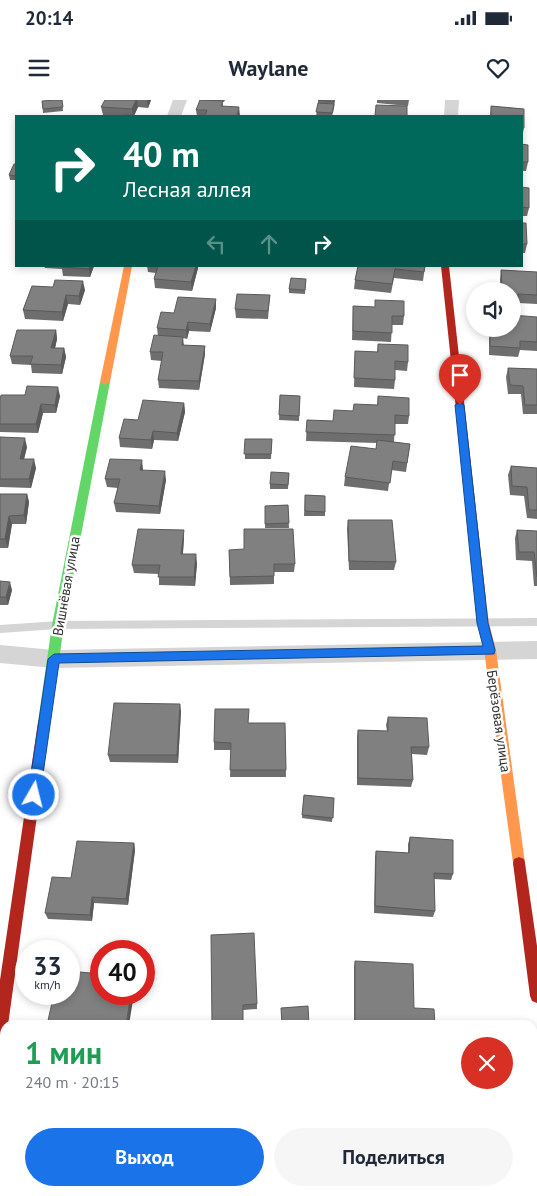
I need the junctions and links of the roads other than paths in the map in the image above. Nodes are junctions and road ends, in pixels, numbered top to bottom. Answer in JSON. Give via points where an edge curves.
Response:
{"nodes":[{"id":1,"x":180,"y":100,"type":"edge"},
{"id":2,"x":452,"y":100,"type":"edge"},
{"id":3,"x":174,"y":115,"type":"edge"},
{"id":4,"x":451,"y":115,"type":"edge"},
{"id":5,"x":128,"y":267,"type":"edge"},
{"id":6,"x":445,"y":267,"type":"edge"},
{"id":7,"x":537,"y":622,"type":"edge"},
{"id":8,"x":483,"y":623,"type":"junction"},
{"id":9,"x":58,"y":625,"type":"junction"},
{"id":10,"x":0,"y":629,"type":"edge"},
{"id":11,"x":490,"y":650,"type":"junction"},
{"id":12,"x":537,"y":650,"type":"edge"},
{"id":13,"x":0,"y":654,"type":"edge"},
{"id":14,"x":54,"y":659,"type":"junction"},
{"id":15,"x":537,"y":996,"type":"edge"},
{"id":16,"x":1,"y":1020,"type":"edge"}],
"edges":[{"from":1,"to":3,"type":"street"},
{"from":2,"to":4,"type":"street"},
{"from":5,"to":9,"type":"street","name":"Вишнёвая улица"},
{"from":6,"to":8,"type":"street","name":"Берёзовая улица"},
{"from":7,"to":8,"type":"lane"},
{"from":8,"to":9,"type":"lane"},
{"from":8,"to":11,"type":"street","name":"Берёзовая улица"},
{"from":9,"to":10,"type":"lane"},
{"from":9,"to":14,"type":"street","name":"Вишнёвая улица"},
{"from":11,"to":12,"type":"street"},
{"from":11,"to":14,"type":"street"},
{"from":11,"to":15,"type":"street","name":"Берёзовая улица"},
{"from":13,"to":14,"type":"street"},
{"from":14,"to":16,"type":"street","name":"Вишнёвая улица"}]}
